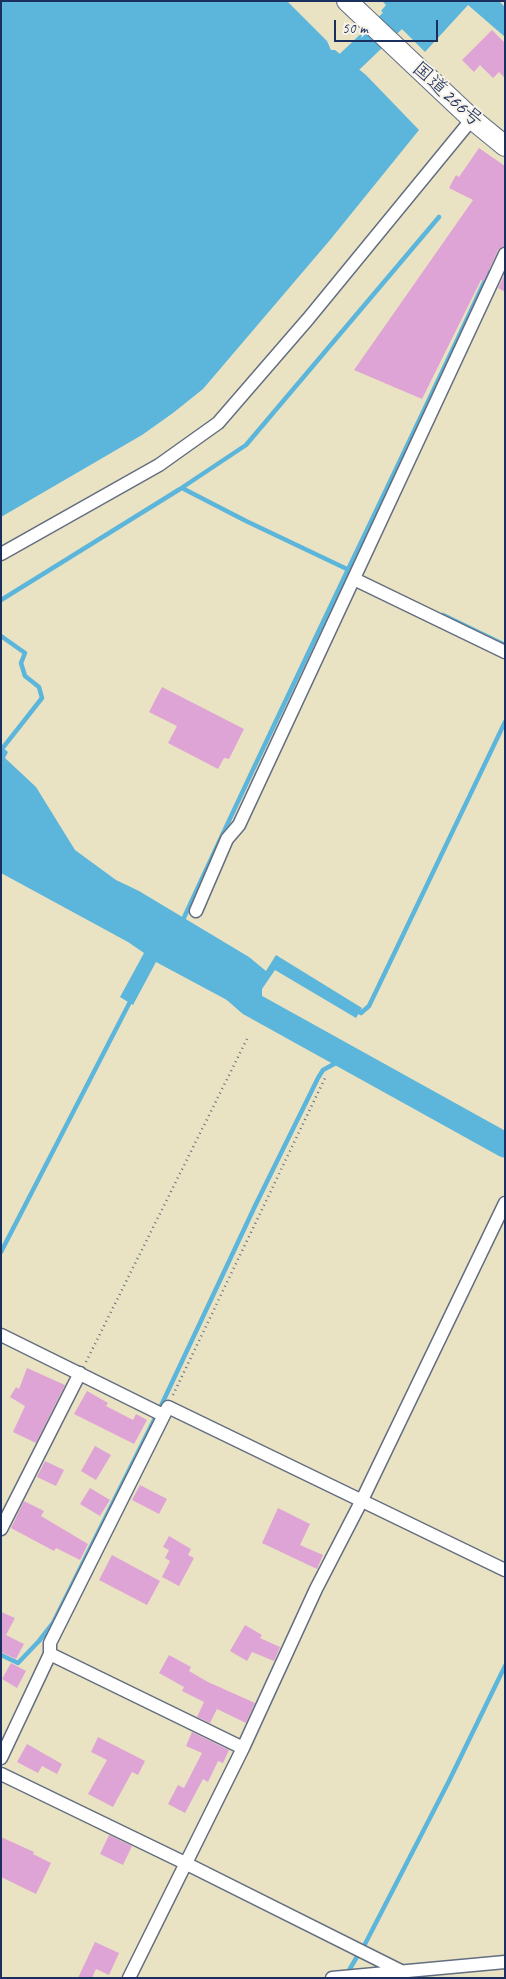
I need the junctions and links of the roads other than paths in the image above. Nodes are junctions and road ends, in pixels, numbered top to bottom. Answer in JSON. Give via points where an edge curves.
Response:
{"nodes":[{"id":1,"x":347,"y":1,"type":"edge"},
{"id":2,"x":472,"y":119,"type":"junction"},
{"id":3,"x":505,"y":146,"type":"edge"},
{"id":4,"x":505,"y":254,"type":"edge"},
{"id":5,"x":1,"y":554,"type":"edge"},
{"id":6,"x":354,"y":579,"type":"junction"},
{"id":7,"x":505,"y":652,"type":"edge"},
{"id":8,"x":196,"y":911,"type":"dead end"},
{"id":9,"x":505,"y":1203,"type":"edge"},
{"id":10,"x":1,"y":1335,"type":"edge"},
{"id":11,"x":80,"y":1373,"type":"junction"},
{"id":12,"x":162,"y":1412,"type":"junction"},
{"id":13,"x":362,"y":1500,"type":"junction"},
{"id":14,"x":1,"y":1529,"type":"edge"},
{"id":15,"x":505,"y":1570,"type":"edge"},
{"id":16,"x":50,"y":1654,"type":"junction"},
{"id":17,"x":243,"y":1748,"type":"junction"},
{"id":18,"x":1,"y":1758,"type":"edge"},
{"id":19,"x":1,"y":1774,"type":"edge"},
{"id":20,"x":185,"y":1862,"type":"junction"},
{"id":21,"x":505,"y":1962,"type":"edge"},
{"id":22,"x":402,"y":1971,"type":"junction"},
{"id":23,"x":129,"y":1978,"type":"edge"},
{"id":24,"x":332,"y":1978,"type":"edge"}],
"edges":[{"from":1,"to":2,"type":"highway","name":"国道266号"},
{"from":2,"to":3,"type":"highway","name":"国道266号"},
{"from":2,"to":5,"type":"street","via":[[218,423],[159,466]]},
{"from":4,"to":6,"type":"street"},
{"from":6,"to":7,"type":"street"},
{"from":6,"to":8,"type":"street","via":[[239,825],[227,839]]},
{"from":9,"to":13,"type":"street"},
{"from":10,"to":11,"type":"street"},
{"from":11,"to":12,"type":"street"},
{"from":11,"to":14,"type":"street"},
{"from":12,"to":13,"type":"street"},
{"from":12,"to":16,"type":"street","via":[[50,1643]]},
{"from":13,"to":15,"type":"street"},
{"from":13,"to":17,"type":"street","via":[[316,1589]]},
{"from":16,"to":17,"type":"street"},
{"from":16,"to":18,"type":"street"},
{"from":17,"to":20,"type":"street"},
{"from":19,"to":20,"type":"street"},
{"from":20,"to":22,"type":"street"},
{"from":20,"to":23,"type":"street"},
{"from":21,"to":22,"type":"street"},
{"from":22,"to":24,"type":"street"}]}
